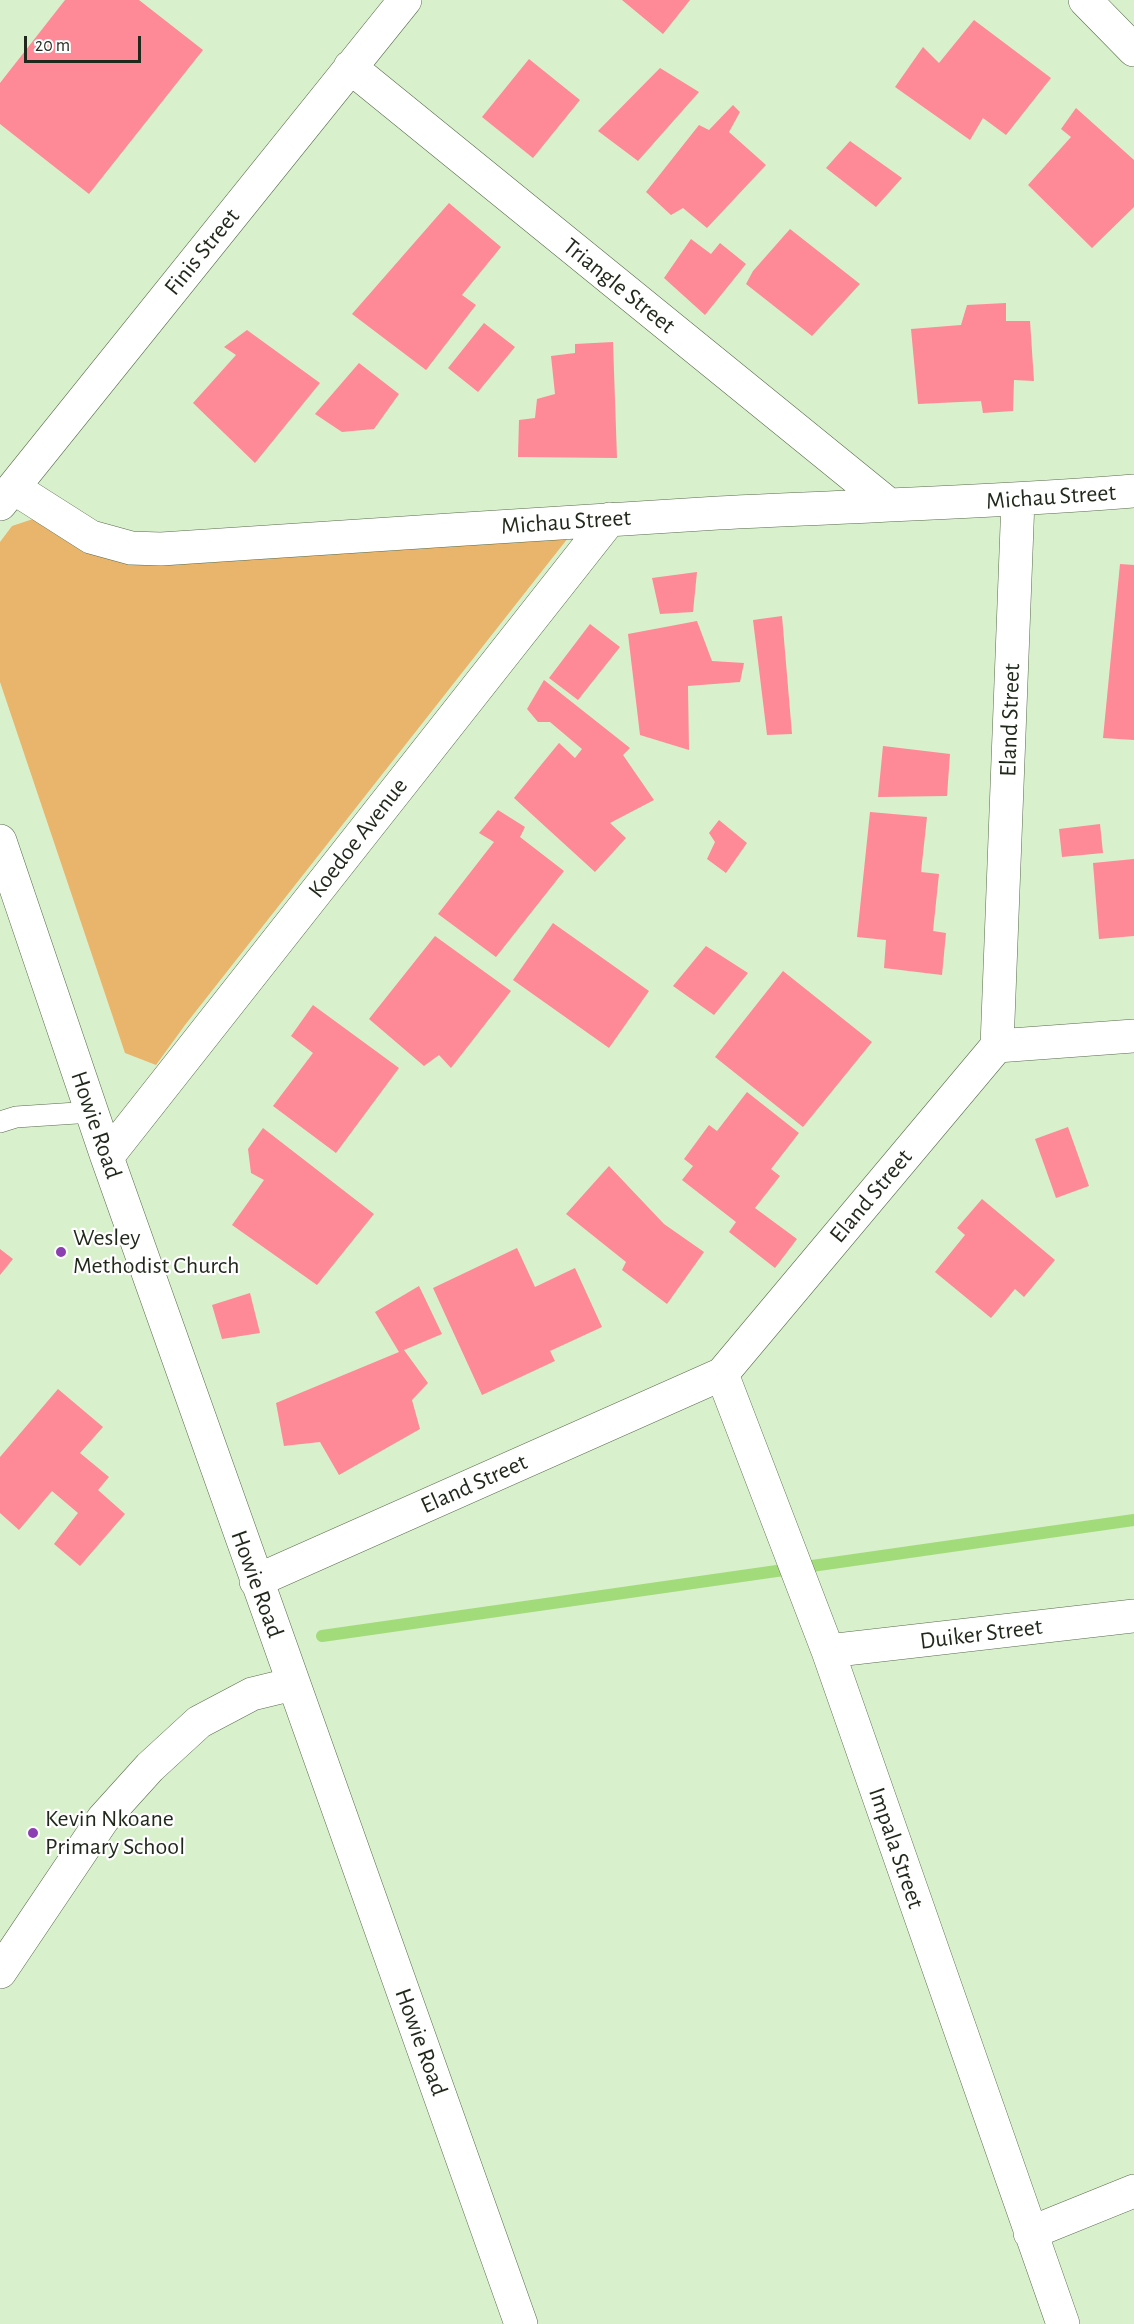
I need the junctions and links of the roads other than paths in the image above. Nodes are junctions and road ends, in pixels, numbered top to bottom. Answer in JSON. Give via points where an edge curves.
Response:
{"nodes":[{"id":1,"x":405,"y":0,"type":"edge"},
{"id":2,"x":1085,"y":0,"type":"edge"},
{"id":3,"x":1134,"y":50,"type":"edge"},
{"id":4,"x":350,"y":67,"type":"junction"},
{"id":5,"x":1134,"y":491,"type":"edge"},
{"id":6,"x":7,"y":496,"type":"edge"},
{"id":7,"x":1018,"y":500,"type":"junction"},
{"id":8,"x":888,"y":504,"type":"junction"},
{"id":9,"x":610,"y":519,"type":"junction"},
{"id":10,"x":0,"y":841,"type":"edge"},
{"id":11,"x":1134,"y":1036,"type":"edge"},
{"id":12,"x":997,"y":1046,"type":"junction"},
{"id":13,"x":92,"y":1112,"type":"junction"},
{"id":14,"x":0,"y":1122,"type":"edge"},
{"id":15,"x":107,"y":1157,"type":"junction"},
{"id":16,"x":722,"y":1374,"type":"junction"},
{"id":17,"x":256,"y":1581,"type":"junction"},
{"id":18,"x":1134,"y":1616,"type":"edge"},
{"id":19,"x":828,"y":1651,"type":"junction"},
{"id":20,"x":293,"y":1684,"type":"junction"},
{"id":21,"x":0,"y":1972,"type":"edge"},
{"id":22,"x":1134,"y":2191,"type":"edge"},
{"id":23,"x":1030,"y":2233,"type":"junction"},
{"id":24,"x":521,"y":2324,"type":"edge"},
{"id":25,"x":1063,"y":2324,"type":"edge"}],
"edges":[{"from":1,"to":4,"type":"street","name":"Finis Street"},
{"from":2,"to":3,"type":"street"},
{"from":4,"to":6,"type":"street","name":"Finis Street"},
{"from":4,"to":8,"type":"street","name":"Triangle Street"},
{"from":5,"to":7,"type":"street","name":"Michau Street"},
{"from":6,"to":9,"type":"street","name":"Michau Street","via":[[91,537],[131,548]]},
{"from":7,"to":8,"type":"street","name":"Michau Street"},
{"from":7,"to":12,"type":"street","name":"Eland Street"},
{"from":8,"to":9,"type":"street","name":"Michau Street"},
{"from":9,"to":15,"type":"street","name":"Koedoe Avenue"},
{"from":10,"to":13,"type":"street","name":"Howie Road"},
{"from":11,"to":12,"type":"street"},
{"from":12,"to":16,"type":"street","name":"Eland Street"},
{"from":13,"to":14,"type":"lane","via":[[16,1117]]},
{"from":13,"to":15,"type":"street","name":"Howie Road"},
{"from":15,"to":17,"type":"street","name":"Howie Road"},
{"from":16,"to":17,"type":"street","name":"Eland Street"},
{"from":16,"to":19,"type":"street","name":"Impala Street"},
{"from":17,"to":20,"type":"street","name":"Howie Road"},
{"from":18,"to":19,"type":"street","name":"Duiker Street"},
{"from":19,"to":23,"type":"street","name":"Impala Street"},
{"from":20,"to":21,"type":"street","via":[[252,1694],[199,1722],[150,1767],[103,1819]]},
{"from":20,"to":24,"type":"street","name":"Howie Road"},
{"from":22,"to":23,"type":"street"},
{"from":23,"to":25,"type":"street","name":"Impala Street"}]}
